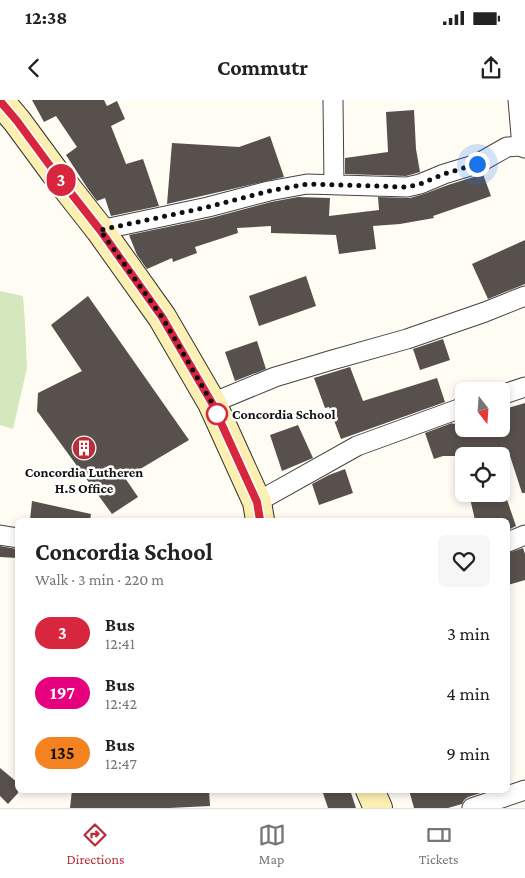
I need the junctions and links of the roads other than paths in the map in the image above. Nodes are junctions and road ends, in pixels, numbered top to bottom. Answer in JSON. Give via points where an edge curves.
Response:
{"nodes":[{"id":1,"x":333,"y":100,"type":"edge"},
{"id":2,"x":518,"y":100,"type":"edge"},
{"id":3,"x":0,"y":101,"type":"edge"},
{"id":4,"x":524,"y":147,"type":"edge"},
{"id":5,"x":334,"y":184,"type":"junction"},
{"id":6,"x":100,"y":230,"type":"junction"},
{"id":7,"x":525,"y":296,"type":"edge"},
{"id":8,"x":525,"y":387,"type":"edge"},
{"id":9,"x":510,"y":392,"type":"edge"},
{"id":10,"x":212,"y":403,"type":"junction"},
{"id":11,"x":455,"y":410,"type":"edge"},
{"id":12,"x":258,"y":511,"type":"edge"},
{"id":13,"x":0,"y":535,"type":"edge"},
{"id":14,"x":525,"y":535,"type":"edge"},
{"id":15,"x":15,"y":538,"type":"edge"},
{"id":16,"x":510,"y":541,"type":"edge"},
{"id":17,"x":525,"y":790,"type":"edge"},
{"id":18,"x":371,"y":793,"type":"edge"},
{"id":19,"x":378,"y":808,"type":"edge"},
{"id":20,"x":472,"y":808,"type":"edge"}],
"edges":[{"from":1,"to":5,"type":"street"},
{"from":2,"to":4,"type":"street"},
{"from":3,"to":6,"type":"main road"},
{"from":4,"to":5,"type":"street","via":[[507,147],[477,164],[407,187]]},
{"from":5,"to":6,"type":"street","via":[[307,184],[269,191]]},
{"from":6,"to":10,"type":"main road","via":[[162,317]]},
{"from":7,"to":10,"type":"street","via":[[407,339],[275,377]]},
{"from":8,"to":9,"type":"street"},
{"from":10,"to":12,"type":"main road"},
{"from":11,"to":12,"type":"street","via":[[357,446]]},
{"from":13,"to":15,"type":"street"},
{"from":14,"to":16,"type":"street"},
{"from":17,"to":20,"type":"street"},
{"from":18,"to":19,"type":"main road"}]}
